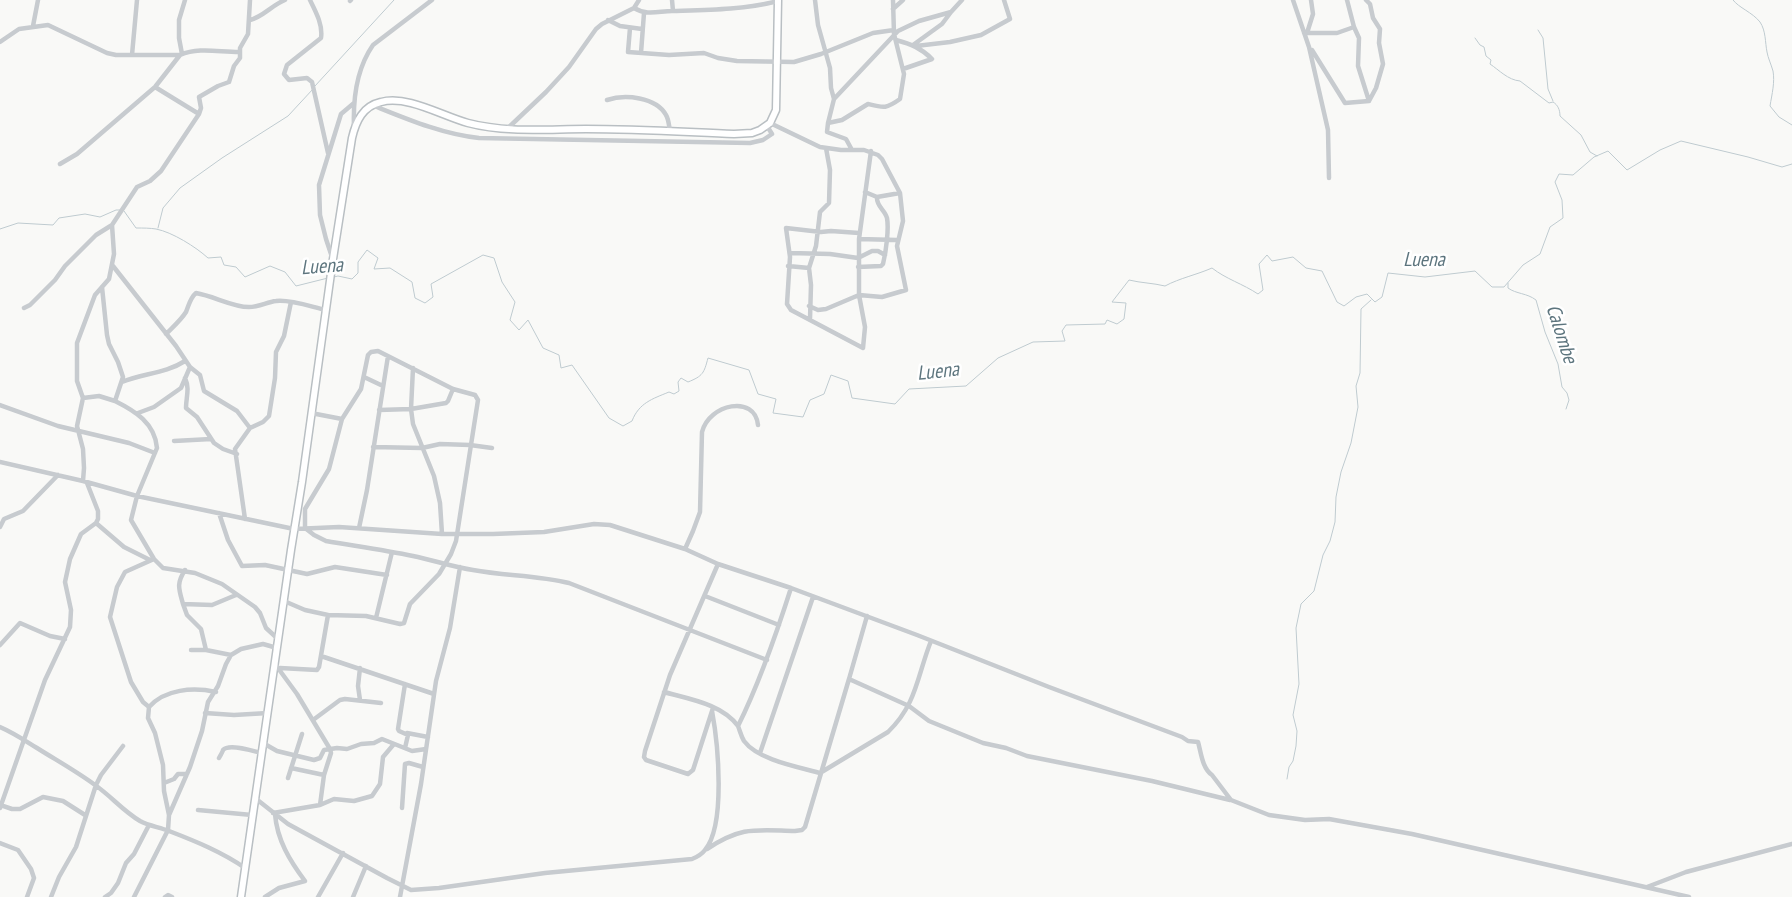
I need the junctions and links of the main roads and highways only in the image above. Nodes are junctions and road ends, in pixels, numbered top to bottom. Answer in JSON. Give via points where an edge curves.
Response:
{"nodes":[{"id":1,"x":778,"y":1,"type":"edge"},
{"id":2,"x":241,"y":897,"type":"edge"}],
"edges":[{"from":1,"to":2,"type":"main road","via":[[776,110],[769,124],[760,130],[743,134],[508,128],[469,123],[406,101],[372,105],[354,126]]}]}
